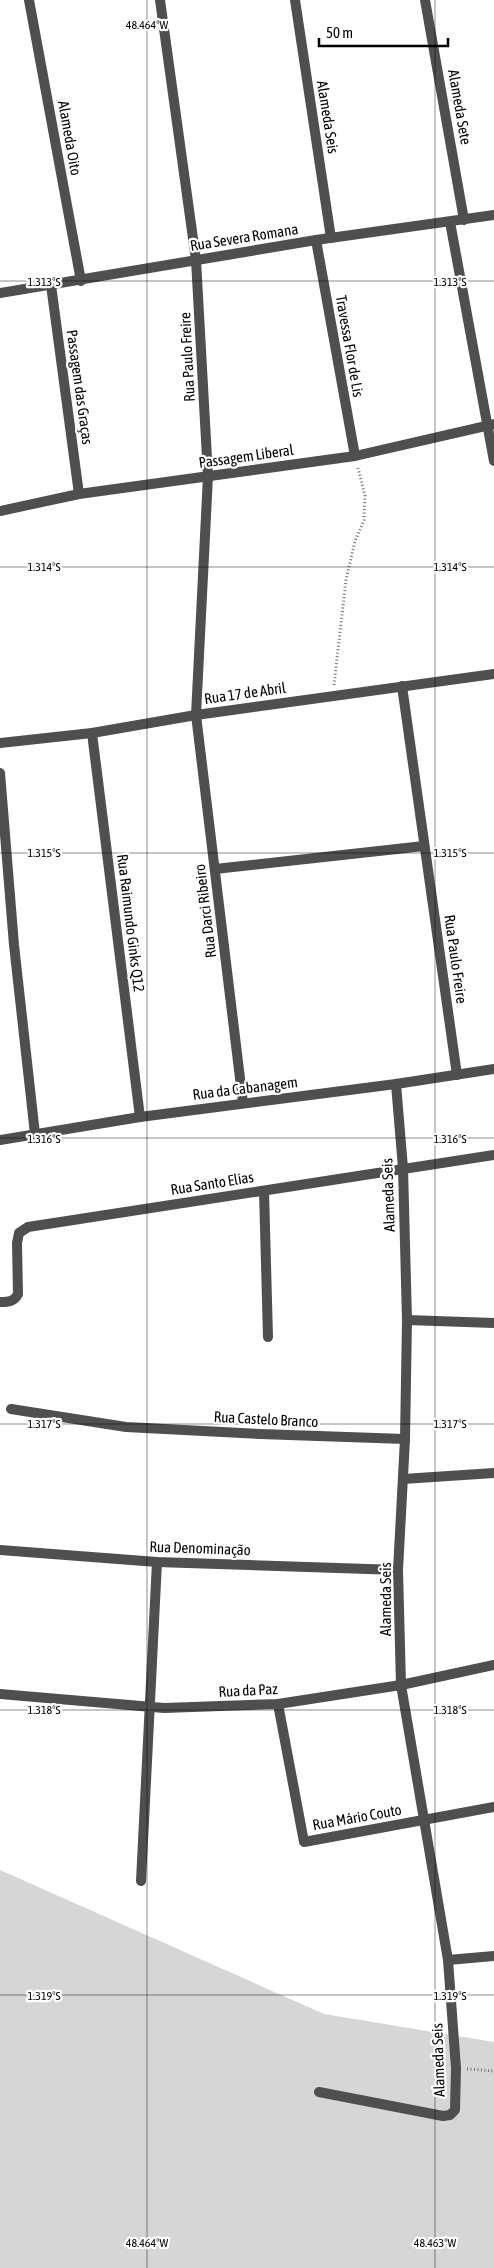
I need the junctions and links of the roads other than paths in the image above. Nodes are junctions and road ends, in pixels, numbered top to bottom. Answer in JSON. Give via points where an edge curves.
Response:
{"nodes":[{"id":1,"x":29,"y":0,"type":"edge"},
{"id":2,"x":160,"y":0,"type":"edge"},
{"id":3,"x":295,"y":0,"type":"edge"},
{"id":4,"x":425,"y":0,"type":"edge"},
{"id":5,"x":494,"y":215,"type":"edge"},
{"id":6,"x":464,"y":220,"type":"junction"},
{"id":7,"x":450,"y":222,"type":"junction"},
{"id":8,"x":331,"y":238,"type":"junction"},
{"id":9,"x":316,"y":240,"type":"junction"},
{"id":10,"x":196,"y":260,"type":"junction"},
{"id":11,"x":81,"y":281,"type":"junction"},
{"id":12,"x":51,"y":285,"type":"junction"},
{"id":13,"x":0,"y":294,"type":"edge"},
{"id":14,"x":490,"y":424,"type":"edge"},
{"id":15,"x":355,"y":456,"type":"junction"},
{"id":16,"x":494,"y":461,"type":"edge"},
{"id":17,"x":208,"y":476,"type":"junction"},
{"id":18,"x":79,"y":494,"type":"junction"},
{"id":19,"x":0,"y":511,"type":"edge"},
{"id":20,"x":494,"y":674,"type":"edge"},
{"id":21,"x":402,"y":686,"type":"junction"},
{"id":22,"x":196,"y":715,"type":"junction"},
{"id":23,"x":92,"y":733,"type":"junction"},
{"id":24,"x":0,"y":743,"type":"edge"},
{"id":25,"x":0,"y":773,"type":"edge"},
{"id":26,"x":424,"y":846,"type":"junction"},
{"id":27,"x":215,"y":869,"type":"junction"},
{"id":28,"x":494,"y":1070,"type":"edge"},
{"id":29,"x":457,"y":1075,"type":"junction"},
{"id":30,"x":396,"y":1084,"type":"junction"},
{"id":31,"x":243,"y":1103,"type":"junction"},
{"id":32,"x":140,"y":1117,"type":"junction"},
{"id":33,"x":35,"y":1134,"type":"junction"},
{"id":34,"x":0,"y":1140,"type":"edge"},
{"id":35,"x":494,"y":1155,"type":"edge"},
{"id":36,"x":403,"y":1168,"type":"junction"},
{"id":37,"x":264,"y":1190,"type":"junction"},
{"id":38,"x":0,"y":1302,"type":"edge"},
{"id":39,"x":407,"y":1320,"type":"junction"},
{"id":40,"x":494,"y":1323,"type":"edge"},
{"id":41,"x":268,"y":1337,"type":"dead end"},
{"id":42,"x":11,"y":1409,"type":"dead end"},
{"id":43,"x":405,"y":1439,"type":"junction"},
{"id":44,"x":494,"y":1473,"type":"edge"},
{"id":45,"x":403,"y":1479,"type":"junction"},
{"id":46,"x":0,"y":1550,"type":"edge"},
{"id":47,"x":157,"y":1562,"type":"junction"},
{"id":48,"x":398,"y":1570,"type":"junction"},
{"id":49,"x":494,"y":1665,"type":"edge"},
{"id":50,"x":401,"y":1685,"type":"junction"},
{"id":51,"x":0,"y":1694,"type":"edge"},
{"id":52,"x":278,"y":1704,"type":"junction"},
{"id":53,"x":149,"y":1706,"type":"junction"},
{"id":54,"x":494,"y":1806,"type":"edge"},
{"id":55,"x":424,"y":1820,"type":"junction"},
{"id":56,"x":140,"y":1881,"type":"dead end"},
{"id":57,"x":494,"y":1956,"type":"edge"},
{"id":58,"x":448,"y":1960,"type":"junction"},
{"id":59,"x":319,"y":2092,"type":"dead end"}],
"edges":[{"from":1,"to":11,"type":"street","name":"Alameda Oito"},
{"from":2,"to":10,"type":"street","name":"Rua Paulo Freire"},
{"from":3,"to":8,"type":"street","name":"Alameda Seis"},
{"from":4,"to":6,"type":"street","name":"Alameda Sete"},
{"from":5,"to":6,"type":"street","name":"Rua Severa Romana"},
{"from":6,"to":7,"type":"street","name":"Rua Severa Romana"},
{"from":7,"to":8,"type":"street","name":"Rua Severa Romana"},
{"from":7,"to":14,"type":"street"},
{"from":8,"to":9,"type":"street","name":"Rua Severa Romana"},
{"from":9,"to":10,"type":"street","name":"Rua Severa Romana"},
{"from":9,"to":15,"type":"street","name":"Travessa Flor de Lis"},
{"from":10,"to":11,"type":"street","name":"Rua Severa Romana"},
{"from":10,"to":17,"type":"street","name":"Rua Paulo Freire"},
{"from":11,"to":12,"type":"street","name":"Rua Severa Romana"},
{"from":12,"to":13,"type":"street","name":"Rua Severa Romana"},
{"from":12,"to":18,"type":"street","name":"Passagem das Graças"},
{"from":14,"to":15,"type":"street","name":"Passagem Liberal"},
{"from":14,"to":16,"type":"street"},
{"from":15,"to":17,"type":"street","name":"Passagem Liberal"},
{"from":17,"to":18,"type":"street","name":"Passagem Liberal"},
{"from":17,"to":22,"type":"street","name":"Rua Paulo Freire"},
{"from":18,"to":19,"type":"street","name":"Passagem Liberal"},
{"from":20,"to":21,"type":"street","name":"Rua 17 de Abril"},
{"from":21,"to":22,"type":"street","name":"Rua 17 de Abril"},
{"from":21,"to":26,"type":"street","name":"Rua Paulo Freire"},
{"from":22,"to":23,"type":"street","name":"Rua 17 de Abril"},
{"from":22,"to":27,"type":"street","name":"Rua Darci Ribeiro"},
{"from":23,"to":24,"type":"street","name":"Rua 17 de Abril"},
{"from":23,"to":32,"type":"street","name":"Rua Raimundo Ginks Q12"},
{"from":25,"to":33,"type":"street","via":[[14,945]]},
{"from":26,"to":27,"type":"street"},
{"from":26,"to":29,"type":"street","name":"Rua Paulo Freire"},
{"from":27,"to":31,"type":"street","name":"Rua Darci Ribeiro"},
{"from":28,"to":29,"type":"street","name":"Rua da Cabanagem"},
{"from":29,"to":30,"type":"street","name":"Rua da Cabanagem"},
{"from":30,"to":31,"type":"street","name":"Rua da Cabanagem"},
{"from":30,"to":36,"type":"street","name":"Alameda Seis"},
{"from":31,"to":32,"type":"street","name":"Rua da Cabanagem"},
{"from":32,"to":33,"type":"street","name":"Rua da Cabanagem"},
{"from":33,"to":34,"type":"street","name":"Rua da Cabanagem"},
{"from":35,"to":36,"type":"street","name":"Rua Santo Elias"},
{"from":36,"to":37,"type":"street","name":"Rua Santo Elias"},
{"from":36,"to":39,"type":"street","name":"Alameda Seis"},
{"from":37,"to":38,"type":"street","name":"Rua Santo Elias","via":[[28,1227],[19,1233],[17,1242],[18,1294],[9,1302]]},
{"from":37,"to":41,"type":"street"},
{"from":39,"to":40,"type":"street"},
{"from":39,"to":43,"type":"street","name":"Alameda Seis"},
{"from":42,"to":43,"type":"street","name":"Rua Castelo Branco","via":[[126,1426]]},
{"from":43,"to":45,"type":"street","name":"Alameda Seis"},
{"from":44,"to":45,"type":"street"},
{"from":45,"to":48,"type":"street","name":"Alameda Seis"},
{"from":46,"to":47,"type":"street","name":"Rua Denominação"},
{"from":47,"to":48,"type":"street","name":"Rua Denominação"},
{"from":47,"to":53,"type":"street"},
{"from":48,"to":50,"type":"street","name":"Alameda Seis"},
{"from":49,"to":50,"type":"street","name":"Rua da Paz"},
{"from":50,"to":52,"type":"street","name":"Rua da Paz"},
{"from":50,"to":55,"type":"street","name":"Alameda Seis"},
{"from":51,"to":53,"type":"street","name":"Rua da Paz"},
{"from":52,"to":53,"type":"street","name":"Rua da Paz"},
{"from":52,"to":55,"type":"street","name":"Rua Mário Couto","via":[[304,1842]]},
{"from":53,"to":56,"type":"street"},
{"from":54,"to":55,"type":"street","name":"Rua Mário Couto"},
{"from":55,"to":58,"type":"street","name":"Alameda Seis"},
{"from":57,"to":58,"type":"street"},
{"from":58,"to":59,"type":"street","name":"Alameda Seis","via":[[456,2068],[454,2110],[450,2115]]}]}
